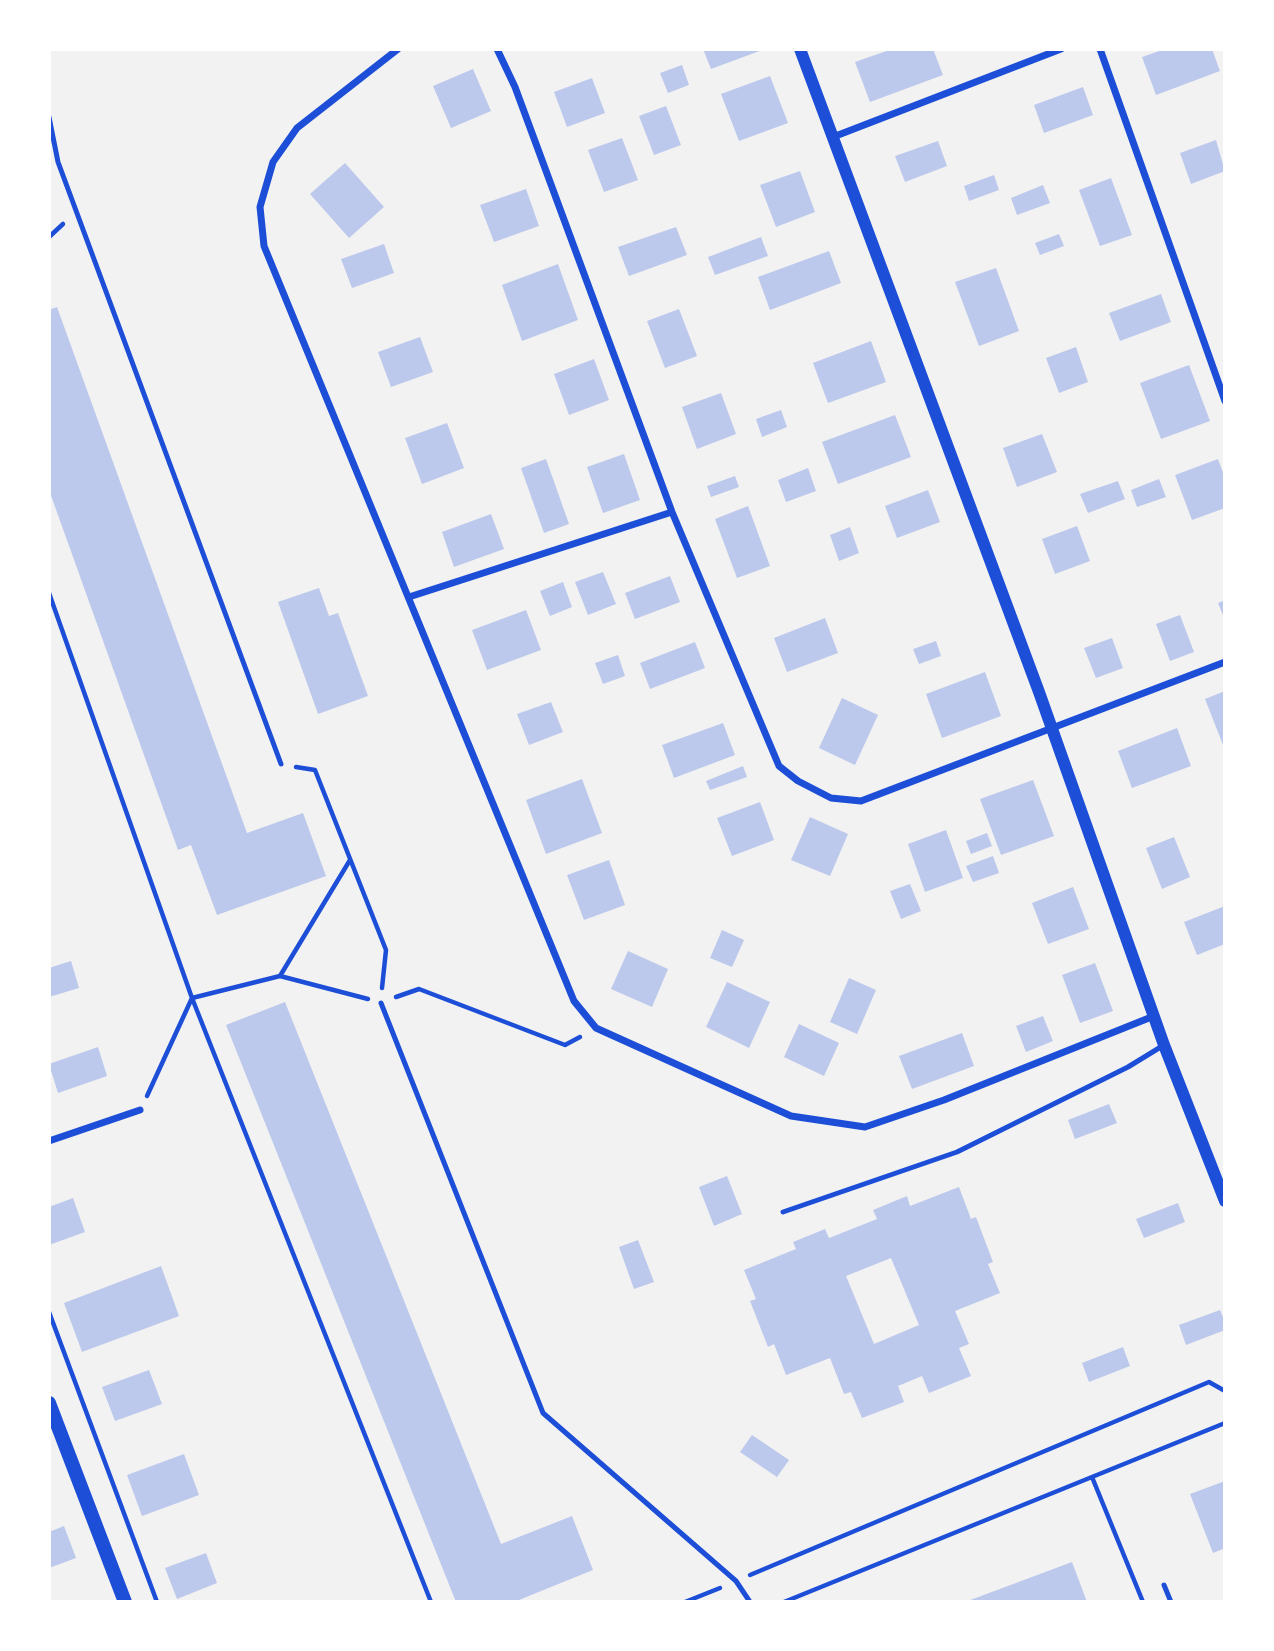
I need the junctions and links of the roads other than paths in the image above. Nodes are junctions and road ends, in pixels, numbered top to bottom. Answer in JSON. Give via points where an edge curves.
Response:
{"nodes":[{"id":1,"x":398,"y":49,"type":"edge"},
{"id":2,"x":496,"y":49,"type":"edge"},
{"id":3,"x":800,"y":49,"type":"edge"},
{"id":4,"x":1061,"y":49,"type":"edge"},
{"id":5,"x":1100,"y":49,"type":"edge"},
{"id":6,"x":49,"y":117,"type":"edge"},
{"id":7,"x":833,"y":137,"type":"junction"},
{"id":8,"x":1225,"y":401,"type":"edge"},
{"id":9,"x":672,"y":512,"type":"junction"},
{"id":10,"x":409,"y":597,"type":"junction"},
{"id":11,"x":1225,"y":662,"type":"edge"},
{"id":12,"x":1052,"y":730,"type":"junction"},
{"id":13,"x":281,"y":764,"type":"road end"},
{"id":14,"x":381,"y":1003,"type":"road end"},
{"id":15,"x":1154,"y":1016,"type":"junction"},
{"id":16,"x":1164,"y":1045,"type":"junction"},
{"id":17,"x":140,"y":1110,"type":"road end"},
{"id":18,"x":49,"y":1141,"type":"edge"},
{"id":19,"x":1225,"y":1200,"type":"edge"},
{"id":20,"x":783,"y":1212,"type":"dead end"},
{"id":21,"x":49,"y":1403,"type":"edge"},
{"id":22,"x":1164,"y":1585,"type":"dead end"},
{"id":23,"x":125,"y":1602,"type":"edge"},
{"id":24,"x":750,"y":1602,"type":"edge"},
{"id":25,"x":1171,"y":1602,"type":"edge"}],
"edges":[{"from":1,"to":10,"type":"street","via":[[297,128],[273,162],[260,207],[264,246]]},
{"from":2,"to":9,"type":"street","via":[[515,87]]},
{"from":3,"to":7,"type":"street"},
{"from":4,"to":7,"type":"street"},
{"from":5,"to":8,"type":"street"},
{"from":6,"to":13,"type":"lane","via":[[58,162]]},
{"from":7,"to":12,"type":"street"},
{"from":9,"to":10,"type":"street"},
{"from":9,"to":12,"type":"street","via":[[779,766],[798,781],[831,799],[861,801]]},
{"from":10,"to":15,"type":"street","via":[[554,958],[574,1001],[596,1028],[791,1116],[865,1127]]},
{"from":11,"to":12,"type":"street"},
{"from":12,"to":15,"type":"street"},
{"from":14,"to":24,"type":"lane","via":[[543,1413],[736,1581]]},
{"from":15,"to":16,"type":"street"},
{"from":16,"to":19,"type":"street"},
{"from":16,"to":20,"type":"lane","via":[[957,1152]]},
{"from":17,"to":18,"type":"street"},
{"from":21,"to":23,"type":"main road"},
{"from":22,"to":25,"type":"lane"}]}
